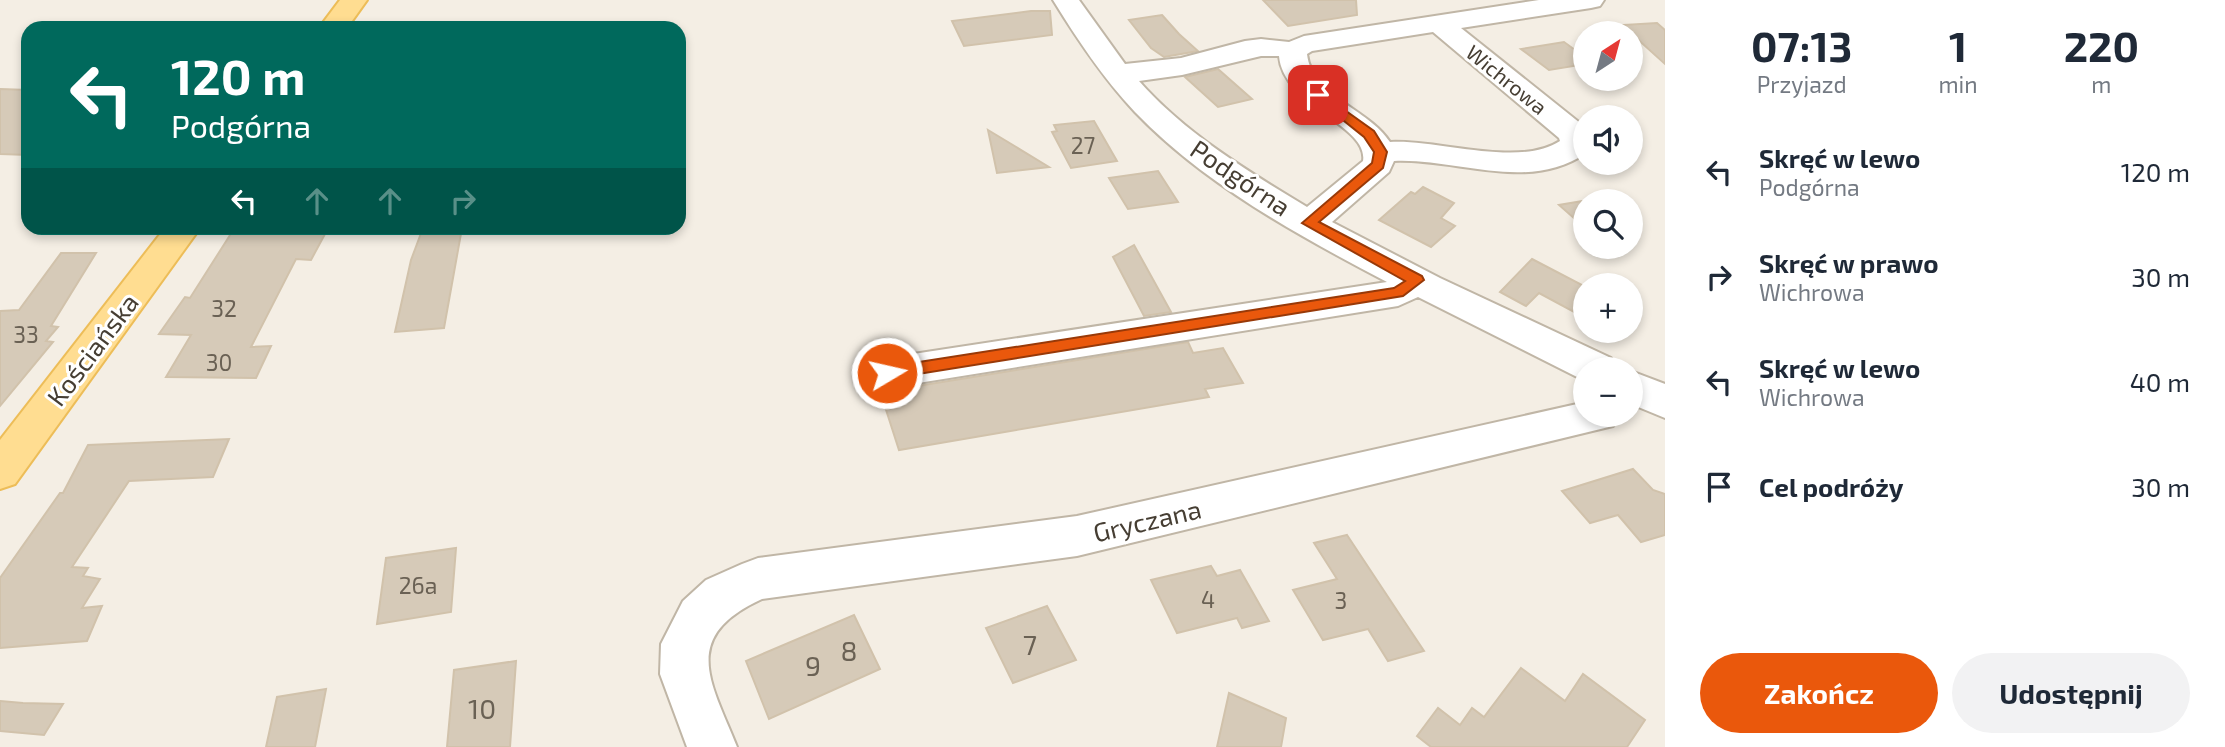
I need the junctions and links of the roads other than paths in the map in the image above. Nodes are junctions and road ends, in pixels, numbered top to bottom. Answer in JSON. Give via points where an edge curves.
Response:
{"nodes":[{"id":1,"x":355,"y":0,"type":"edge"},
{"id":2,"x":1591,"y":0,"type":"edge"},
{"id":3,"x":1067,"y":2,"type":"edge"},
{"id":4,"x":338,"y":21,"type":"edge"},
{"id":5,"x":1438,"y":23,"type":"junction"},
{"id":6,"x":1293,"y":51,"type":"junction"},
{"id":7,"x":1117,"y":73,"type":"junction"},
{"id":8,"x":1380,"y":152,"type":"junction"},
{"id":9,"x":1309,"y":223,"type":"junction"},
{"id":10,"x":178,"y":235,"type":"edge"},
{"id":11,"x":1417,"y":280,"type":"junction"},
{"id":12,"x":1573,"y":357,"type":"edge"},
{"id":13,"x":887,"y":373,"type":"dead end"},
{"id":14,"x":1643,"y":392,"type":"edge"},
{"id":15,"x":1665,"y":402,"type":"edge"},
{"id":16,"x":1573,"y":421,"type":"edge"},
{"id":17,"x":0,"y":471,"type":"edge"},
{"id":18,"x":712,"y":747,"type":"edge"}],
"edges":[{"from":1,"to":4,"type":"main road"},
{"from":2,"to":5,"type":"street","name":"Wichrowa"},
{"from":3,"to":7,"type":"street","name":"Podgórna"},
{"from":5,"to":6,"type":"street","name":"Wichrowa","via":[[1304,44]]},
{"from":5,"to":8,"type":"street","name":"Wichrowa","via":[[1574,134],[1576,145],[1570,152],[1539,160],[1493,163],[1416,151]]},
{"from":6,"to":7,"type":"street","via":[[1275,45],[1166,69]]},
{"from":6,"to":8,"type":"street","via":[[1292,64],[1301,82],[1369,134]]},
{"from":7,"to":9,"type":"street","name":"Podgórna","via":[[1159,118],[1221,168]]},
{"from":8,"to":9,"type":"street","via":[[1378,165]]},
{"from":9,"to":11,"type":"street","name":"Podgórna"},
{"from":10,"to":17,"type":"main road","name":"Kościańska"},
{"from":11,"to":12,"type":"street","name":"Podgórna"},
{"from":11,"to":13,"type":"street","via":[[1398,293]]},
{"from":14,"to":15,"type":"street"},
{"from":16,"to":18,"type":"street","name":"Gryczana","via":[[1077,537],[758,579],[722,595],[699,617],[685,644],[684,674]]}]}
